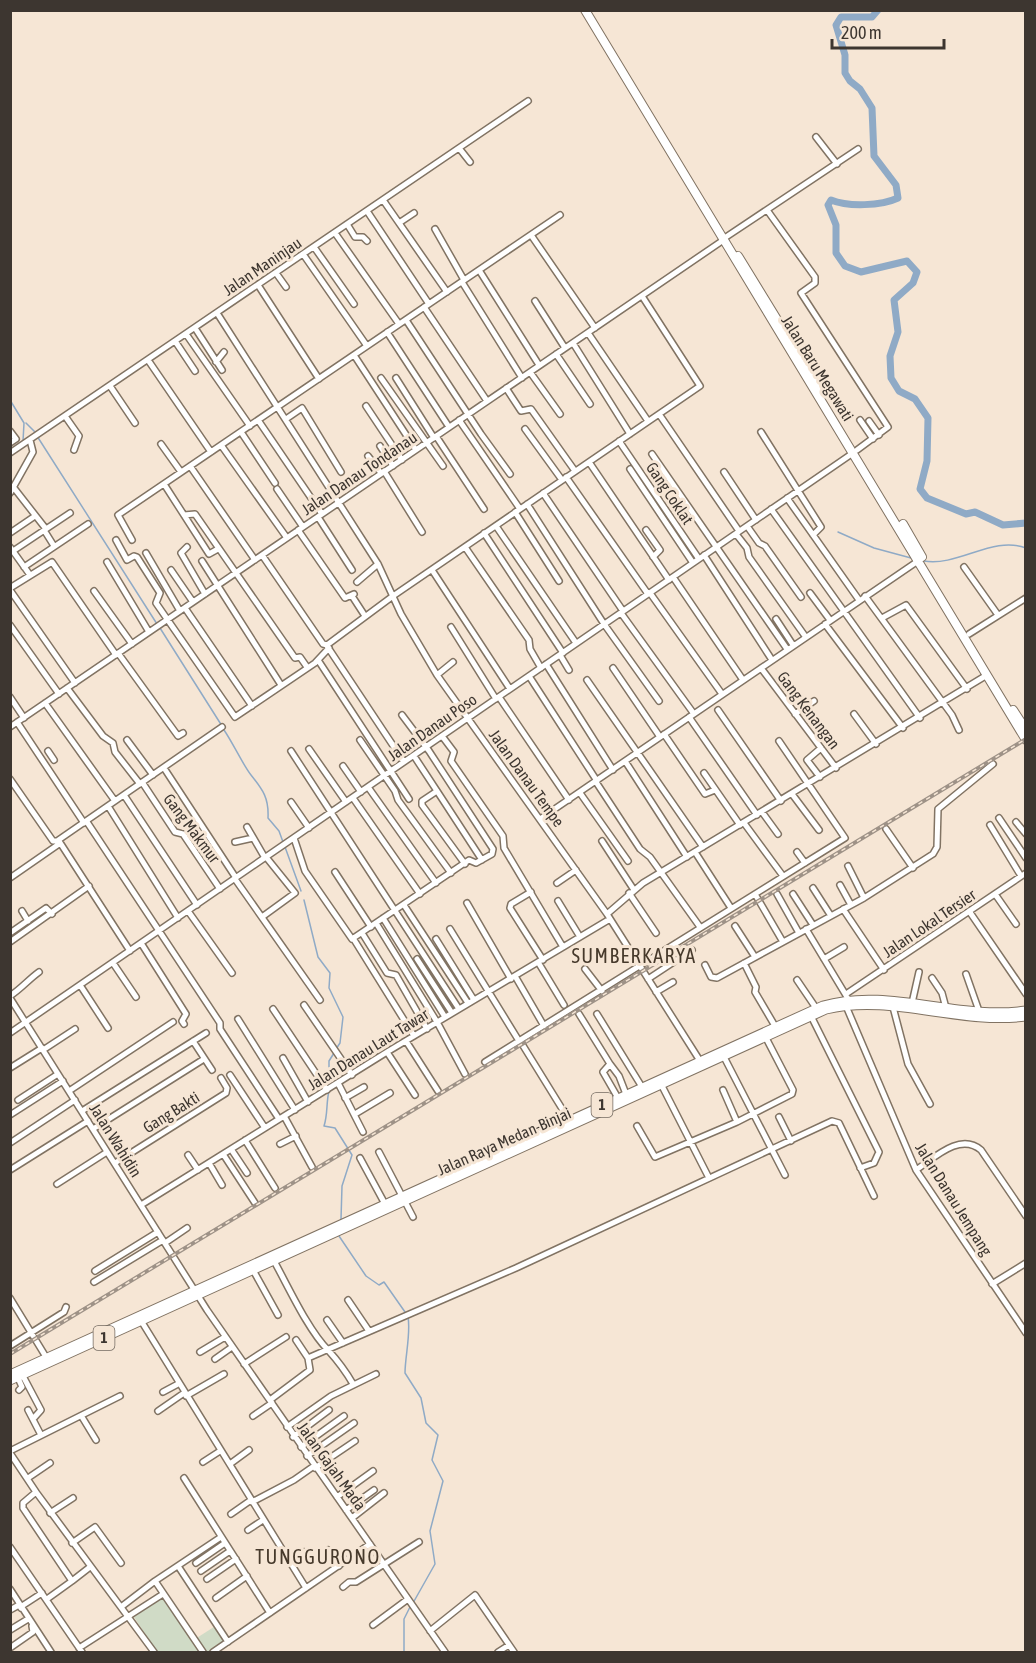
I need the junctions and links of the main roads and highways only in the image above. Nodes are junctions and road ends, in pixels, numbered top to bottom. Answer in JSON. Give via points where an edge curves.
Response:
{"nodes":[{"id":1,"x":587,"y":10,"type":"edge"},
{"id":2,"x":918,"y":556,"type":"junction"},
{"id":3,"x":1026,"y":730,"type":"edge"},
{"id":4,"x":1026,"y":740,"type":"edge"},
{"id":5,"x":847,"y":999,"type":"junction"},
{"id":6,"x":1026,"y":1010,"type":"edge"},
{"id":7,"x":1026,"y":1017,"type":"edge"},
{"id":8,"x":701,"y":1063,"type":"junction"},
{"id":9,"x":404,"y":1198,"type":"junction"},
{"id":10,"x":196,"y":1293,"type":"junction"},
{"id":11,"x":140,"y":1319,"type":"junction"},
{"id":12,"x":15,"y":1377,"type":"edge"}],
"edges":[{"from":1,"to":2,"type":"highway","name":"Jalan Baru Megawati"},
{"from":2,"to":3,"type":"highway","name":"Jalan Baru Megawati"},
{"from":2,"to":4,"type":"highway","name":"Jalan Baru Megawati"},
{"from":5,"to":6,"type":"main road","name":"Jalan Raya Medan-Binjai","number":"1","via":[[1001,1013]]},
{"from":5,"to":7,"type":"main road","name":"Jalan Raya Medan-Binjai","number":"1","via":[[976,1019]]},
{"from":5,"to":8,"type":"main road","name":"Jalan Raya Medan-Binjai","number":"1"},
{"from":5,"to":8,"type":"main road","name":"Jalan Raya Medan-Binjai","number":"1","via":[[816,1008]]},
{"from":8,"to":9,"type":"main road","name":"Jalan Raya Medan-Binjai","number":"1"},
{"from":8,"to":9,"type":"main road","name":"Jalan Raya Medan-Binjai","number":"1"},
{"from":9,"to":10,"type":"main road","name":"Jalan Raya Medan-Binjai","number":"1","via":[[274,1261]]},
{"from":9,"to":10,"type":"main road","name":"Jalan Raya Medan-Binjai","number":"1"},
{"from":10,"to":11,"type":"main road","name":"Jalan Raya Medan-Binjai","number":"1"},
{"from":11,"to":12,"type":"main road","name":"Jalan Raya Medan-Binjai","number":"1"},
{"from":11,"to":12,"type":"main road","name":"Jalan Raya Medan-Binjai","number":"1","via":[[46,1357]]}]}
